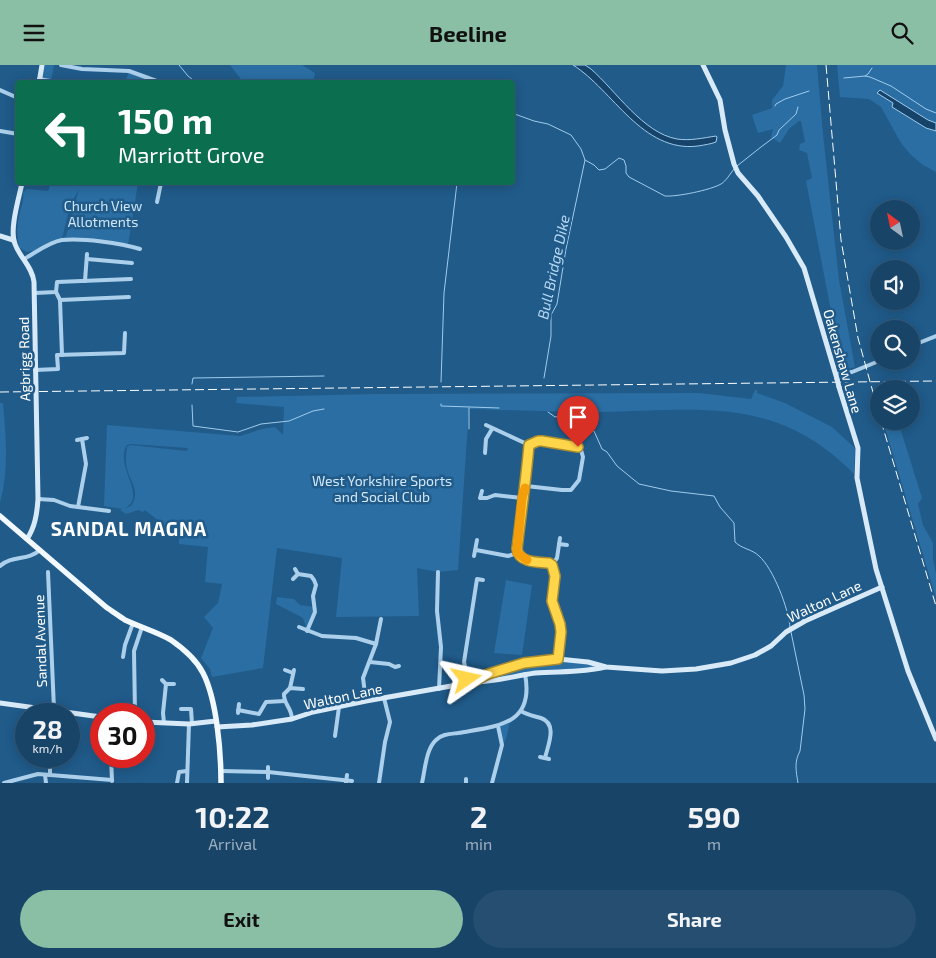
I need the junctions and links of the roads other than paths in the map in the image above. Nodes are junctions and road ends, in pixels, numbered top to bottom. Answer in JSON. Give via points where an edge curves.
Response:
{"nodes":[{"id":1,"x":42,"y":65,"type":"edge"},
{"id":2,"x":61,"y":65,"type":"edge"},
{"id":3,"x":703,"y":65,"type":"edge"},
{"id":4,"x":66,"y":66,"type":"edge"},
{"id":5,"x":39,"y":80,"type":"edge"},
{"id":6,"x":154,"y":80,"type":"edge"},
{"id":7,"x":0,"y":90,"type":"edge"},
{"id":8,"x":15,"y":97,"type":"edge"},
{"id":9,"x":0,"y":131,"type":"edge"},
{"id":10,"x":15,"y":134,"type":"edge"},
{"id":11,"x":22,"y":185,"type":"edge"},
{"id":12,"x":161,"y":185,"type":"edge"},
{"id":13,"x":157,"y":202,"type":"dead end"},
{"id":14,"x":0,"y":237,"type":"edge"},
{"id":15,"x":13,"y":240,"type":"junction"},
{"id":16,"x":140,"y":249,"type":"dead end"},
{"id":17,"x":87,"y":253,"type":"dead end"},
{"id":18,"x":24,"y":259,"type":"junction"},
{"id":19,"x":87,"y":259,"type":"junction"},
{"id":20,"x":132,"y":263,"type":"dead end"},
{"id":21,"x":131,"y":279,"type":"dead end"},
{"id":22,"x":86,"y":281,"type":"junction"},
{"id":23,"x":56,"y":292,"type":"junction"},
{"id":24,"x":35,"y":293,"type":"junction"},
{"id":25,"x":130,"y":297,"type":"dead end"},
{"id":26,"x":113,"y":298,"type":"junction"},
{"id":27,"x":60,"y":300,"type":"junction"},
{"id":28,"x":113,"y":305,"type":"dead end"},
{"id":29,"x":125,"y":333,"type":"dead end"},
{"id":30,"x":936,"y":336,"type":"edge"},
{"id":31,"x":920,"y":342,"type":"edge"},
{"id":32,"x":62,"y":355,"type":"junction"},
{"id":33,"x":870,"y":365,"type":"edge"},
{"id":34,"x":35,"y":370,"type":"junction"},
{"id":35,"x":836,"y":377,"type":"junction"},
{"id":36,"x":486,"y":425,"type":"dead end"},
{"id":37,"x":492,"y":429,"type":"junction"},
{"id":38,"x":77,"y":440,"type":"dead end"},
{"id":39,"x":529,"y":445,"type":"junction"},
{"id":40,"x":485,"y":453,"type":"dead end"},
{"id":41,"x":526,"y":485,"type":"junction"},
{"id":42,"x":482,"y":491,"type":"dead end"},
{"id":43,"x":522,"y":498,"type":"junction"},
{"id":44,"x":38,"y":499,"type":"junction"},
{"id":45,"x":78,"y":507,"type":"junction"},
{"id":46,"x":109,"y":511,"type":"dead end"},
{"id":47,"x":0,"y":516,"type":"edge"},
{"id":48,"x":560,"y":538,"type":"dead end"},
{"id":49,"x":26,"y":539,"type":"junction"},
{"id":50,"x":477,"y":540,"type":"dead end"},
{"id":51,"x":559,"y":544,"type":"junction"},
{"id":52,"x":568,"y":545,"type":"dead end"},
{"id":53,"x":40,"y":550,"type":"junction"},
{"id":54,"x":476,"y":550,"type":"junction"},
{"id":55,"x":517,"y":553,"type":"junction"},
{"id":56,"x":474,"y":556,"type":"dead end"},
{"id":57,"x":552,"y":565,"type":"junction"},
{"id":58,"x":0,"y":566,"type":"edge"},
{"id":59,"x":295,"y":569,"type":"dead end"},
{"id":60,"x":48,"y":572,"type":"dead end"},
{"id":61,"x":438,"y":572,"type":"dead end"},
{"id":62,"x":298,"y":574,"type":"junction"},
{"id":63,"x":292,"y":579,"type":"dead end"},
{"id":64,"x":483,"y":580,"type":"dead end"},
{"id":65,"x":882,"y":587,"type":"junction"},
{"id":66,"x":381,"y":619,"type":"dead end"},
{"id":67,"x":133,"y":623,"type":"junction"},
{"id":68,"x":142,"y":627,"type":"junction"},
{"id":69,"x":299,"y":627,"type":"dead end"},
{"id":70,"x":307,"y":631,"type":"junction"},
{"id":71,"x":376,"y":644,"type":"junction"},
{"id":72,"x":123,"y":657,"type":"dead end"},
{"id":73,"x":558,"y":659,"type":"junction"},
{"id":74,"x":370,"y":662,"type":"junction"},
{"id":75,"x":524,"y":663,"type":"junction"},
{"id":76,"x":400,"y":666,"type":"dead end"},
{"id":77,"x":606,"y":667,"type":"junction"},
{"id":78,"x":285,"y":670,"type":"dead end"},
{"id":79,"x":559,"y":671,"type":"junction"},
{"id":80,"x":525,"y":674,"type":"junction"},
{"id":81,"x":162,"y":680,"type":"dead end"},
{"id":82,"x":471,"y":683,"type":"junction"},
{"id":83,"x":174,"y":684,"type":"dead end"},
{"id":84,"x":166,"y":685,"type":"junction"},
{"id":85,"x":290,"y":689,"type":"junction"},
{"id":86,"x":303,"y":689,"type":"dead end"},
{"id":87,"x":439,"y":689,"type":"junction"},
{"id":88,"x":384,"y":698,"type":"junction"},
{"id":89,"x":285,"y":701,"type":"junction"},
{"id":90,"x":366,"y":701,"type":"junction"},
{"id":91,"x":0,"y":703,"type":"edge"},
{"id":92,"x":54,"y":703,"type":"edge"},
{"id":93,"x":134,"y":703,"type":"edge"},
{"id":94,"x":15,"y":705,"type":"edge"},
{"id":95,"x":239,"y":705,"type":"dead end"},
{"id":96,"x":339,"y":707,"type":"junction"},
{"id":97,"x":181,"y":709,"type":"dead end"},
{"id":98,"x":521,"y":711,"type":"junction"},
{"id":99,"x":292,"y":719,"type":"junction"},
{"id":100,"x":155,"y":723,"type":"edge"},
{"id":101,"x":164,"y":723,"type":"junction"},
{"id":102,"x":191,"y":724,"type":"junction"},
{"id":103,"x":216,"y":724,"type":"junction"},
{"id":104,"x":498,"y":726,"type":"junction"},
{"id":105,"x":336,"y":736,"type":"dead end"},
{"id":106,"x":936,"y":739,"type":"edge"},
{"id":107,"x":544,"y":758,"type":"dead end"},
{"id":108,"x":268,"y":767,"type":"dead end"},
{"id":109,"x":48,"y":768,"type":"edge"},
{"id":110,"x":111,"y":768,"type":"edge"},
{"id":111,"x":188,"y":771,"type":"junction"},
{"id":112,"x":221,"y":771,"type":"junction"},
{"id":113,"x":268,"y":772,"type":"junction"},
{"id":114,"x":47,"y":775,"type":"junction"},
{"id":115,"x":347,"y":775,"type":"dead end"},
{"id":116,"x":268,"y":778,"type":"dead end"},
{"id":117,"x":352,"y":781,"type":"dead end"},
{"id":118,"x":112,"y":782,"type":"edge"},
{"id":119,"x":346,"y":782,"type":"edge"},
{"id":120,"x":4,"y":783,"type":"edge"},
{"id":121,"x":46,"y":783,"type":"edge"},
{"id":122,"x":177,"y":783,"type":"edge"},
{"id":123,"x":187,"y":783,"type":"edge"},
{"id":124,"x":221,"y":783,"type":"edge"},
{"id":125,"x":379,"y":783,"type":"edge"},
{"id":126,"x":422,"y":783,"type":"edge"},
{"id":127,"x":492,"y":783,"type":"edge"}],
"edges":[{"from":1,"to":5,"type":"street"},
{"from":2,"to":4,"type":"street"},
{"from":3,"to":35,"type":"street","name":"Oakenshaw Lane","via":[[720,100],[730,155],[736,168],[804,268]]},
{"from":4,"to":6,"type":"street","via":[[129,71]]},
{"from":7,"to":8,"type":"street"},
{"from":9,"to":10,"type":"street"},
{"from":11,"to":15,"type":"street"},
{"from":12,"to":13,"type":"street"},
{"from":14,"to":15,"type":"street"},
{"from":15,"to":18,"type":"street","name":"Agbrigg Road"},
{"from":16,"to":18,"type":"street","via":[[128,245],[61,240]]},
{"from":17,"to":19,"type":"street"},
{"from":18,"to":24,"type":"street","name":"Agbrigg Road","via":[[32,271]]},
{"from":19,"to":20,"type":"street"},
{"from":19,"to":22,"type":"street"},
{"from":21,"to":22,"type":"street"},
{"from":22,"to":23,"type":"street","via":[[57,282]]},
{"from":23,"to":24,"type":"street"},
{"from":23,"to":27,"type":"street"},
{"from":24,"to":34,"type":"street","name":"Agbrigg Road"},
{"from":25,"to":26,"type":"street"},
{"from":26,"to":27,"type":"street"},
{"from":26,"to":28,"type":"street"},
{"from":27,"to":32,"type":"street"},
{"from":29,"to":32,"type":"street","via":[[124,353]]},
{"from":30,"to":31,"type":"street"},
{"from":32,"to":34,"type":"street","via":[[57,355],[58,369]]},
{"from":33,"to":35,"type":"street"},
{"from":34,"to":44,"type":"street","name":"Agbrigg Road"},
{"from":35,"to":65,"type":"street","name":"Oakenshaw Lane","bridge":true,"via":[[858,448],[856,470],[859,488]]},
{"from":36,"to":37,"type":"street"},
{"from":37,"to":39,"type":"street"},
{"from":37,"to":40,"type":"street","via":[[486,439]]},
{"from":38,"to":45,"type":"street","via":[[85,438],[86,464]]},
{"from":39,"to":41,"type":"street"},
{"from":39,"to":41,"type":"street","via":[[542,441],[574,445],[583,457],[580,480],[571,490]]},
{"from":41,"to":43,"type":"street"},
{"from":42,"to":43,"type":"street","via":[[480,498],[483,499],[495,495]]},
{"from":43,"to":55,"type":"street"},
{"from":44,"to":45,"type":"street"},
{"from":44,"to":49,"type":"street","name":"Agbrigg Road","via":[[31,533]]},
{"from":45,"to":46,"type":"street"},
{"from":47,"to":49,"type":"main road"},
{"from":48,"to":51,"type":"street"},
{"from":49,"to":53,"type":"main road"},
{"from":50,"to":54,"type":"street"},
{"from":51,"to":52,"type":"street"},
{"from":51,"to":57,"type":"street","via":[[557,558]]},
{"from":53,"to":58,"type":"street","via":[[24,558],[13,558]]},
{"from":53,"to":67,"type":"main road","via":[[106,607]]},
{"from":54,"to":55,"type":"street","via":[[508,556]]},
{"from":54,"to":56,"type":"street"},
{"from":55,"to":57,"type":"street","via":[[526,560]]},
{"from":57,"to":73,"type":"street","via":[[555,576],[552,601],[561,632]]},
{"from":59,"to":62,"type":"street"},
{"from":60,"to":92,"type":"street","name":"Sandal Avenue"},
{"from":61,"to":87,"type":"street"},
{"from":62,"to":63,"type":"street"},
{"from":62,"to":70,"type":"street","via":[[311,576],[316,585],[313,596],[315,613]]},
{"from":64,"to":82,"type":"street","via":[[477,579],[464,662]]},
{"from":65,"to":77,"type":"street","name":"Walton Lane","via":[[791,629],[755,655],[731,663],[671,670]]},
{"from":65,"to":106,"type":"street","name":"Oakenshaw Lane","via":[[908,671]]},
{"from":66,"to":71,"type":"street"},
{"from":67,"to":68,"type":"main road"},
{"from":67,"to":72,"type":"street"},
{"from":68,"to":93,"type":"street","via":[[134,651]]},
{"from":68,"to":103,"type":"main road","via":[[169,639],[198,664],[209,688]]},
{"from":69,"to":70,"type":"street"},
{"from":70,"to":71,"type":"street"},
{"from":71,"to":74,"type":"street"},
{"from":73,"to":75,"type":"street","name":"Walton Lane"},
{"from":73,"to":77,"type":"street","name":"Walton Lane"},
{"from":73,"to":79,"type":"street"},
{"from":74,"to":76,"type":"street"},
{"from":74,"to":90,"type":"street","via":[[363,679]]},
{"from":75,"to":80,"type":"street"},
{"from":75,"to":82,"type":"street","name":"Walton Lane"},
{"from":77,"to":79,"type":"street","name":"Walton Lane","via":[[589,671]]},
{"from":78,"to":85,"type":"street","via":[[294,672]]},
{"from":79,"to":80,"type":"street","name":"Walton Lane"},
{"from":80,"to":82,"type":"street","name":"Walton Lane"},
{"from":80,"to":98,"type":"street","via":[[527,694]]},
{"from":81,"to":84,"type":"street"},
{"from":82,"to":87,"type":"street","name":"Walton Lane"},
{"from":83,"to":84,"type":"street"},
{"from":84,"to":101,"type":"street"},
{"from":85,"to":86,"type":"street"},
{"from":85,"to":89,"type":"street","via":[[284,694]]},
{"from":87,"to":88,"type":"street","name":"Walton Lane"},
{"from":88,"to":90,"type":"street","name":"Walton Lane"},
{"from":88,"to":125,"type":"street","via":[[390,722]]},
{"from":89,"to":95,"type":"street","via":[[266,702],[259,714],[238,712]]},
{"from":89,"to":99,"type":"street","via":[[292,710]]},
{"from":90,"to":96,"type":"street","name":"Walton Lane"},
{"from":91,"to":94,"type":"street"},
{"from":96,"to":99,"type":"street","name":"Walton Lane"},
{"from":96,"to":105,"type":"street"},
{"from":97,"to":102,"type":"street","via":[[191,709]]},
{"from":98,"to":104,"type":"street"},
{"from":98,"to":107,"type":"street","via":[[544,719],[550,725]]},
{"from":99,"to":103,"type":"street","name":"Walton Lane","via":[[252,725]]},
{"from":100,"to":101,"type":"street","name":"Walton Lane"},
{"from":101,"to":102,"type":"street","name":"Walton Lane"},
{"from":102,"to":103,"type":"street","name":"Walton Lane"},
{"from":102,"to":111,"type":"street"},
{"from":103,"to":112,"type":"main road"},
{"from":104,"to":126,"type":"street","via":[[438,738],[431,748]]},
{"from":104,"to":127,"type":"street","via":[[502,745]]},
{"from":108,"to":113,"type":"street"},
{"from":109,"to":114,"type":"street"},
{"from":110,"to":118,"type":"street"},
{"from":111,"to":122,"type":"street","via":[[179,772]]},
{"from":111,"to":123,"type":"street"},
{"from":112,"to":113,"type":"street"},
{"from":112,"to":124,"type":"main road"},
{"from":113,"to":116,"type":"street"},
{"from":113,"to":119,"type":"street"},
{"from":114,"to":118,"type":"street"},
{"from":114,"to":120,"type":"street","via":[[38,774]]},
{"from":114,"to":121,"type":"street"},
{"from":115,"to":119,"type":"street"},
{"from":117,"to":119,"type":"street"}]}
